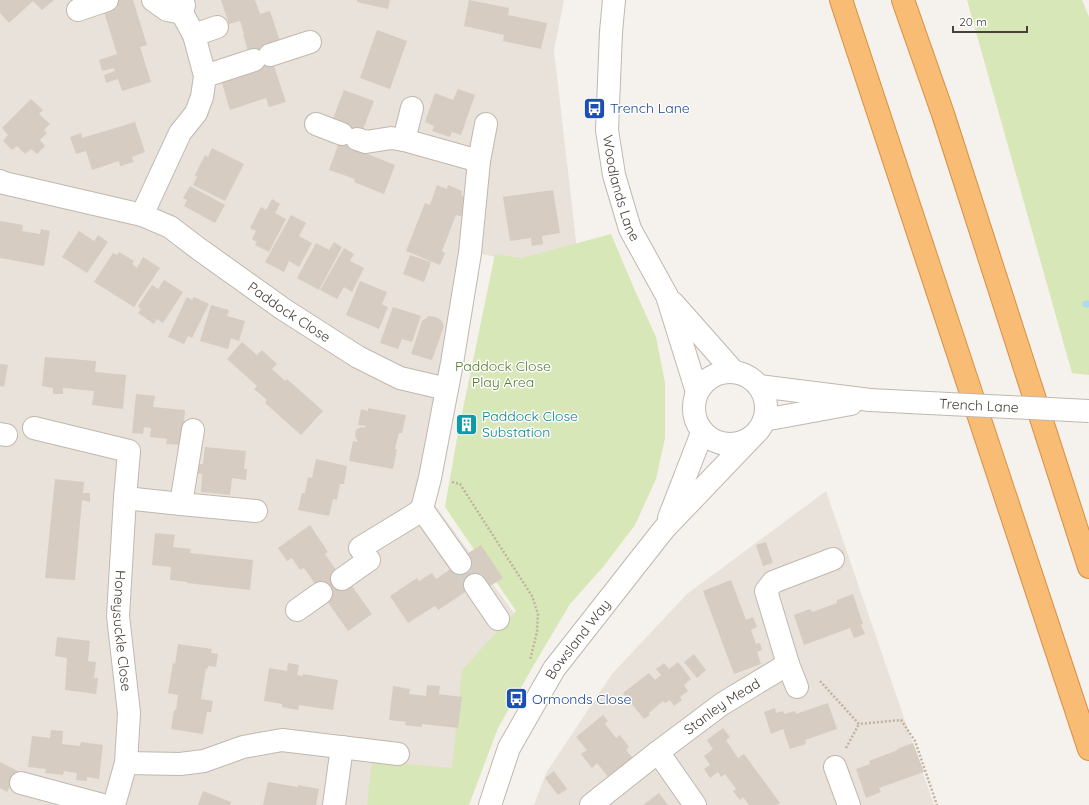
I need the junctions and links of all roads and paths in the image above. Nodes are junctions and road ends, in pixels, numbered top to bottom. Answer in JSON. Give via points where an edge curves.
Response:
{"nodes":[{"id":1,"x":107,"y":0,"type":"edge"},
{"id":2,"x":153,"y":0,"type":"edge"},
{"id":3,"x":614,"y":0,"type":"edge"},
{"id":4,"x":841,"y":0,"type":"edge"},
{"id":5,"x":903,"y":0,"type":"edge"},
{"id":6,"x":917,"y":0,"type":"edge"},
{"id":7,"x":78,"y":10,"type":"dead end"},
{"id":8,"x":216,"y":27,"type":"dead end"},
{"id":9,"x":194,"y":35,"type":"junction"},
{"id":10,"x":310,"y":42,"type":"dead end"},
{"id":11,"x":205,"y":76,"type":"junction"},
{"id":12,"x":412,"y":108,"type":"dead end"},
{"id":13,"x":943,"y":114,"type":"junction"},
{"id":14,"x":316,"y":124,"type":"dead end"},
{"id":15,"x":486,"y":124,"type":"dead end"},
{"id":16,"x":397,"y":139,"type":"junction"},
{"id":17,"x":479,"y":161,"type":"junction"},
{"id":18,"x":0,"y":181,"type":"edge"},
{"id":19,"x":142,"y":215,"type":"junction"},
{"id":20,"x":667,"y":296,"type":"junction"},
{"id":21,"x":734,"y":372,"type":"junction"},
{"id":22,"x":759,"y":386,"type":"junction"},
{"id":23,"x":448,"y":389,"type":"junction"},
{"id":24,"x":697,"y":392,"type":"junction"},
{"id":25,"x":870,"y":400,"type":"junction"},
{"id":26,"x":1089,"y":411,"type":"edge"},
{"id":27,"x":34,"y":428,"type":"dead end"},
{"id":28,"x":758,"y":429,"type":"junction"},
{"id":29,"x":193,"y":430,"type":"dead end"},
{"id":30,"x":702,"y":433,"type":"junction"},
{"id":31,"x":125,"y":498,"type":"junction"},
{"id":32,"x":181,"y":504,"type":"junction"},
{"id":33,"x":422,"y":509,"type":"junction"},
{"id":34,"x":256,"y":511,"type":"dead end"},
{"id":35,"x":664,"y":529,"type":"junction"},
{"id":36,"x":833,"y":559,"type":"dead end"},
{"id":37,"x":460,"y":563,"type":"tunnel mouth"},
{"id":38,"x":1089,"y":567,"type":"edge"},
{"id":39,"x":342,"y":579,"type":"dead end"},
{"id":40,"x":475,"y":585,"type":"tunnel mouth"},
{"id":41,"x":321,"y":593,"type":"dead end"},
{"id":42,"x":297,"y":610,"type":"dead end"},
{"id":43,"x":498,"y":619,"type":"dead end"},
{"id":44,"x":788,"y":664,"type":"junction"},
{"id":45,"x":797,"y":687,"type":"joint"},
{"id":46,"x":342,"y":747,"type":"junction"},
{"id":47,"x":1089,"y":749,"type":"edge"},
{"id":48,"x":658,"y":752,"type":"junction"},
{"id":49,"x":398,"y":754,"type":"dead end"},
{"id":50,"x":126,"y":763,"type":"junction"},
{"id":51,"x":835,"y":767,"type":"dead end"},
{"id":52,"x":21,"y":783,"type":"dead end"},
{"id":53,"x":103,"y":805,"type":"edge"},
{"id":54,"x":114,"y":805,"type":"edge"},
{"id":55,"x":334,"y":805,"type":"edge"},
{"id":56,"x":490,"y":805,"type":"edge"},
{"id":57,"x":591,"y":805,"type":"edge"},
{"id":58,"x":694,"y":805,"type":"edge"},
{"id":59,"x":849,"y":805,"type":"edge"},
{"id":60,"x":937,"y":805,"type":"edge"}],
"edges":[{"from":1,"to":7,"type":"street"},
{"from":2,"to":9,"type":"street","via":[[167,10],[183,9]]},
{"from":3,"to":20,"type":"street","name":"Woodlands Lane","via":[[607,130],[614,175],[630,229]]},
{"from":4,"to":47,"type":"highway"},
{"from":5,"to":13,"type":"highway"},
{"from":6,"to":13,"type":"highway"},
{"from":8,"to":9,"type":"street"},
{"from":9,"to":11,"type":"street"},
{"from":10,"to":11,"type":"street"},
{"from":11,"to":19,"type":"street","via":[[202,97],[196,112],[180,133]]},
{"from":12,"to":16,"type":"street"},
{"from":13,"to":38,"type":"highway"},
{"from":14,"to":16,"type":"street","via":[[366,142]]},
{"from":15,"to":17,"type":"street"},
{"from":16,"to":17,"type":"street"},
{"from":17,"to":23,"type":"street","via":[[470,253]]},
{"from":18,"to":19,"type":"street","name":"Paddock Close"},
{"from":19,"to":23,"type":"street","name":"Paddock Close","via":[[170,227],[284,309],[358,357],[400,378]]},
{"from":20,"to":21,"type":"street","name":"Woodlands Lane"},
{"from":20,"to":24,"type":"street","name":"Woodlands Lane"},
{"from":21,"to":22,"type":"street","via":[[752,379]]},
{"from":21,"to":24,"type":"street","via":[[712,376]]},
{"from":22,"to":25,"type":"street","name":"Trench Lane"},
{"from":22,"to":28,"type":"street","via":[[766,408]]},
{"from":23,"to":33,"type":"street"},
{"from":24,"to":30,"type":"street","via":[[694,413],[696,424]]},
{"from":25,"to":26,"type":"street","name":"Trench Lane","bridge":true},
{"from":25,"to":28,"type":"street","name":"Trench Lane"},
{"from":27,"to":31,"type":"street","name":"Honeysuckle Close","via":[[129,451]]},
{"from":28,"to":30,"type":"street","via":[[742,443],[732,445],[721,444]]},
{"from":28,"to":35,"type":"street","name":"Bowsland Way"},
{"from":29,"to":32,"type":"street"},
{"from":30,"to":35,"type":"street","name":"Bowsland Way"},
{"from":31,"to":32,"type":"street"},
{"from":31,"to":50,"type":"street","name":"Honeysuckle Close","via":[[118,616],[129,713]]},
{"from":32,"to":34,"type":"street"},
{"from":33,"to":37,"type":"street"},
{"from":33,"to":39,"type":"street","via":[[360,548],[369,560]]},
{"from":35,"to":56,"type":"street","name":"Bowsland Way","via":[[554,669],[509,748]]},
{"from":36,"to":44,"type":"street","via":[[773,582],[766,591]]},
{"from":40,"to":43,"type":"street"},
{"from":41,"to":42,"type":"street"},
{"from":44,"to":45,"type":"street"},
{"from":44,"to":48,"type":"street","name":"Stanley Mead","via":[[722,704]]},
{"from":45,"to":60,"type":"path","via":[[817,678],[859,724],[901,720],[915,741]]},
{"from":46,"to":49,"type":"street"},
{"from":46,"to":50,"type":"street","via":[[282,740],[243,747],[204,762]]},
{"from":46,"to":55,"type":"street"},
{"from":48,"to":57,"type":"street","name":"Stanley Mead"},
{"from":48,"to":58,"type":"street"},
{"from":50,"to":54,"type":"street","name":"Honeysuckle Close"},
{"from":51,"to":59,"type":"street"},
{"from":52,"to":53,"type":"street"}]}
